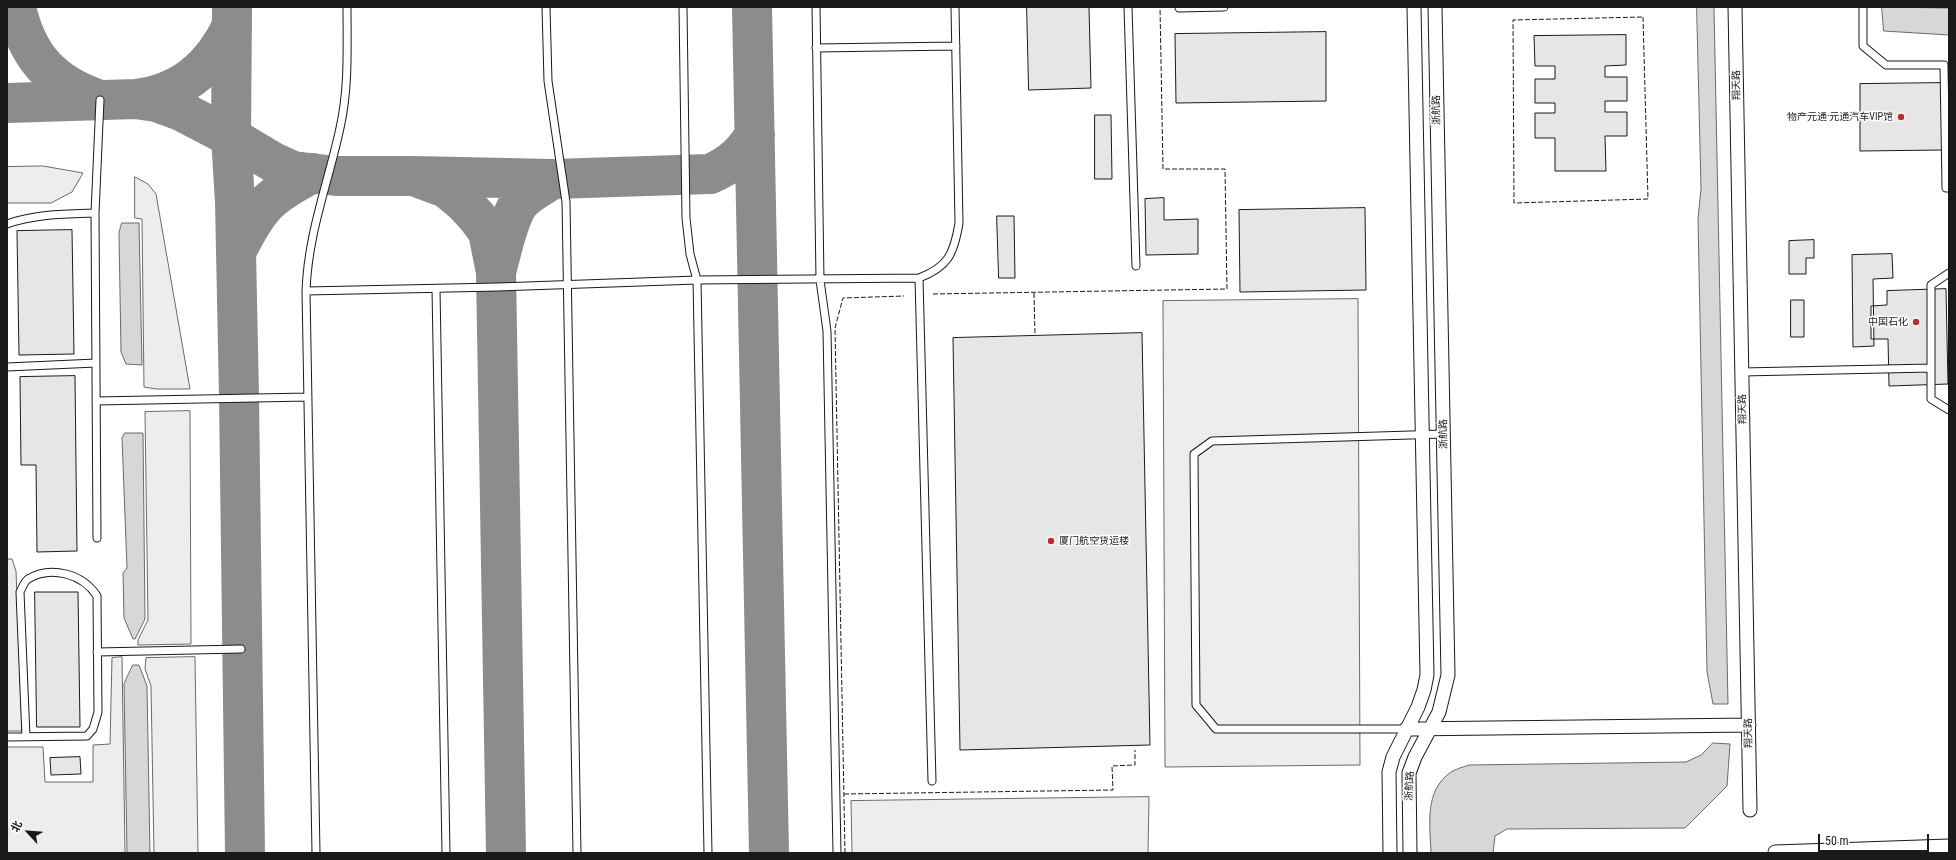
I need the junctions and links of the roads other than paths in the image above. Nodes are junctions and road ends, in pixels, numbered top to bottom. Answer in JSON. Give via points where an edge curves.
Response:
{"nodes":[{"id":1,"x":347,"y":7,"type":"edge"},
{"id":2,"x":546,"y":7,"type":"edge"},
{"id":3,"x":683,"y":7,"type":"edge"},
{"id":4,"x":816,"y":7,"type":"edge"},
{"id":5,"x":955,"y":7,"type":"edge"},
{"id":6,"x":1128,"y":7,"type":"edge"},
{"id":7,"x":1224,"y":7,"type":"edge"},
{"id":8,"x":1414,"y":7,"type":"edge"},
{"id":9,"x":1435,"y":7,"type":"edge"},
{"id":10,"x":1735,"y":7,"type":"edge"},
{"id":11,"x":1863,"y":7,"type":"edge"},
{"id":12,"x":1179,"y":8,"type":"dead end"},
{"id":13,"x":956,"y":46,"type":"junction"},
{"id":14,"x":816,"y":48,"type":"junction"},
{"id":15,"x":100,"y":100,"type":"dead end"},
{"id":16,"x":1949,"y":188,"type":"edge"},
{"id":17,"x":95,"y":213,"type":"junction"},
{"id":18,"x":7,"y":224,"type":"edge"},
{"id":19,"x":1136,"y":266,"type":"dead end"},
{"id":20,"x":1949,"y":273,"type":"edge"},
{"id":21,"x":919,"y":278,"type":"junction"},
{"id":22,"x":697,"y":280,"type":"junction"},
{"id":23,"x":820,"y":280,"type":"junction"},
{"id":24,"x":566,"y":285,"type":"junction"},
{"id":25,"x":436,"y":289,"type":"junction"},
{"id":26,"x":306,"y":291,"type":"junction"},
{"id":27,"x":96,"y":363,"type":"junction"},
{"id":28,"x":7,"y":367,"type":"edge"},
{"id":29,"x":1931,"y":368,"type":"junction"},
{"id":30,"x":1742,"y":372,"type":"junction"},
{"id":31,"x":308,"y":397,"type":"junction"},
{"id":32,"x":96,"y":401,"type":"junction"},
{"id":33,"x":1949,"y":410,"type":"edge"},
{"id":34,"x":1423,"y":434,"type":"junction"},
{"id":35,"x":1444,"y":434,"type":"junction"},
{"id":36,"x":97,"y":538,"type":"dead end"},
{"id":37,"x":241,"y":649,"type":"dead end"},
{"id":38,"x":97,"y":652,"type":"junction"},
{"id":39,"x":1748,"y":725,"type":"junction"},
{"id":40,"x":1431,"y":728,"type":"junction"},
{"id":41,"x":1406,"y":729,"type":"junction"},
{"id":42,"x":7,"y":737,"type":"edge"},
{"id":43,"x":26,"y":737,"type":"junction"},
{"id":44,"x":932,"y":781,"type":"dead end"},
{"id":45,"x":1750,"y":810,"type":"dead end"},
{"id":46,"x":1949,"y":846,"type":"edge"},
{"id":47,"x":1775,"y":852,"type":"edge"},
{"id":48,"x":316,"y":853,"type":"edge"},
{"id":49,"x":446,"y":853,"type":"edge"},
{"id":50,"x":578,"y":853,"type":"edge"},
{"id":51,"x":708,"y":853,"type":"edge"},
{"id":52,"x":837,"y":853,"type":"edge"},
{"id":53,"x":1390,"y":853,"type":"edge"},
{"id":54,"x":1410,"y":853,"type":"edge"}],
"edges":[{"from":1,"to":26,"type":"lane","via":[[348,74],[345,97],[340,127],[311,238]]},
{"from":2,"to":24,"type":"lane","via":[[548,81],[566,202]]},
{"from":3,"to":22,"type":"lane","via":[[686,218],[690,254]]},
{"from":4,"to":14,"type":"lane"},
{"from":5,"to":13,"type":"lane"},
{"from":6,"to":19,"type":"lane"},
{"from":7,"to":12,"type":"lane"},
{"from":8,"to":34,"type":"street","name":"浙航路"},
{"from":9,"to":35,"type":"street","name":"浙航路"},
{"from":10,"to":30,"type":"street","name":"翔天路"},
{"from":11,"to":16,"type":"lane","via":[[1863,46],[1886,65],[1944,65],[1946,188]]},
{"from":13,"to":14,"type":"lane"},
{"from":13,"to":21,"type":"lane","via":[[959,223],[956,242],[949,259],[934,272]]},
{"from":14,"to":23,"type":"lane"},
{"from":15,"to":17,"type":"lane"},
{"from":17,"to":18,"type":"lane","via":[[50,215],[21,219]]},
{"from":17,"to":27,"type":"lane"},
{"from":20,"to":29,"type":"lane","via":[[1931,285]]},
{"from":21,"to":23,"type":"lane"},
{"from":21,"to":44,"type":"lane"},
{"from":22,"to":23,"type":"lane"},
{"from":22,"to":24,"type":"lane"},
{"from":22,"to":51,"type":"lane"},
{"from":23,"to":52,"type":"lane","via":[[827,331]]},
{"from":24,"to":25,"type":"lane"},
{"from":24,"to":50,"type":"lane"},
{"from":25,"to":26,"type":"lane"},
{"from":25,"to":49,"type":"lane"},
{"from":26,"to":31,"type":"lane"},
{"from":27,"to":28,"type":"lane"},
{"from":27,"to":32,"type":"lane"},
{"from":29,"to":30,"type":"lane"},
{"from":29,"to":33,"type":"lane","via":[[1931,399]]},
{"from":30,"to":39,"type":"street","name":"翔天路"},
{"from":31,"to":32,"type":"lane"},
{"from":31,"to":48,"type":"lane"},
{"from":32,"to":36,"type":"lane"},
{"from":34,"to":35,"type":"lane"},
{"from":34,"to":41,"type":"street","name":"浙航路","via":[[1427,675],[1418,707]]},
{"from":34,"to":41,"type":"lane","via":[[1212,441],[1194,454],[1196,705],[1216,729]]},
{"from":35,"to":40,"type":"street","name":"浙航路","via":[[1448,675],[1439,712]]},
{"from":37,"to":38,"type":"lane"},
{"from":38,"to":43,"type":"lane","via":[[98,712],[93,729],[87,736]]},
{"from":38,"to":43,"type":"lane","via":[[97,596],[91,587],[69,574],[44,573],[27,580],[20,592]]},
{"from":39,"to":40,"type":"street"},
{"from":39,"to":45,"type":"street","name":"翔天路"},
{"from":40,"to":41,"type":"street"},
{"from":40,"to":54,"type":"street","name":"浙航路","via":[[1409,773]]},
{"from":41,"to":53,"type":"street","name":"浙航路","via":[[1392,757],[1389,772]]},
{"from":42,"to":43,"type":"lane"},
{"from":46,"to":47,"type":"street"}]}
